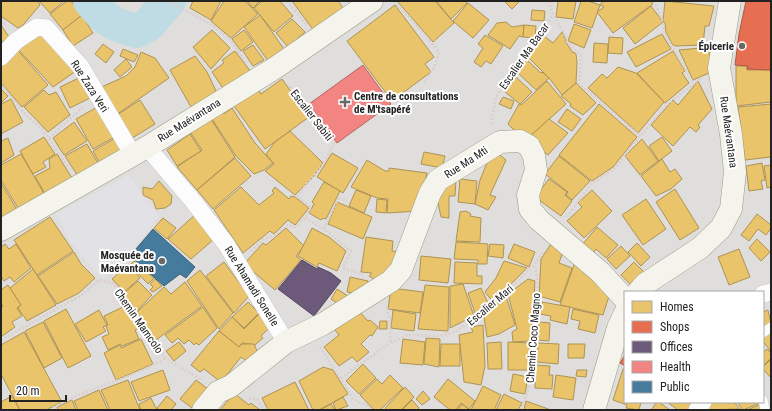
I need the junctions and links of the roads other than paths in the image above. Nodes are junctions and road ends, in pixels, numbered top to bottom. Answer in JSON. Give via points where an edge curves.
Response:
{"nodes":[{"id":1,"x":372,"y":1,"type":"edge"},
{"id":2,"x":730,"y":1,"type":"edge"},
{"id":3,"x":1,"y":57,"type":"edge"},
{"id":4,"x":140,"y":151,"type":"junction"},
{"id":5,"x":1,"y":230,"type":"edge"},
{"id":6,"x":639,"y":291,"type":"edge"},
{"id":7,"x":624,"y":298,"type":"edge"},
{"id":8,"x":623,"y":323,"type":"edge"},
{"id":9,"x":286,"y":342,"type":"junction"},
{"id":10,"x":203,"y":410,"type":"edge"},
{"id":11,"x":594,"y":410,"type":"edge"}],
"edges":[{"from":1,"to":4,"type":"street","name":"Rue Maévantana","via":[[275,68]]},
{"from":2,"to":6,"type":"street","name":"Rue Maévantana","via":[[719,68],[735,172],[731,208],[720,228],[700,248],[645,284]]},
{"from":3,"to":4,"type":"street","name":"Rue Zaza Veri","via":[[16,41],[37,27],[46,28],[81,67],[97,96]]},
{"from":4,"to":5,"type":"street","name":"Rue Maévantana"},
{"from":4,"to":9,"type":"street","name":"Rue Ahamadi Sonelle","via":[[193,201],[238,263]]},
{"from":7,"to":9,"type":"street","name":"Rue Ma Mti","via":[[600,272],[530,210],[528,195],[536,170],[529,146],[520,141],[500,142],[438,180],[430,193],[401,270],[391,281]]},
{"from":8,"to":11,"type":"street"},
{"from":9,"to":10,"type":"street","via":[[231,386],[218,392]]}]}
